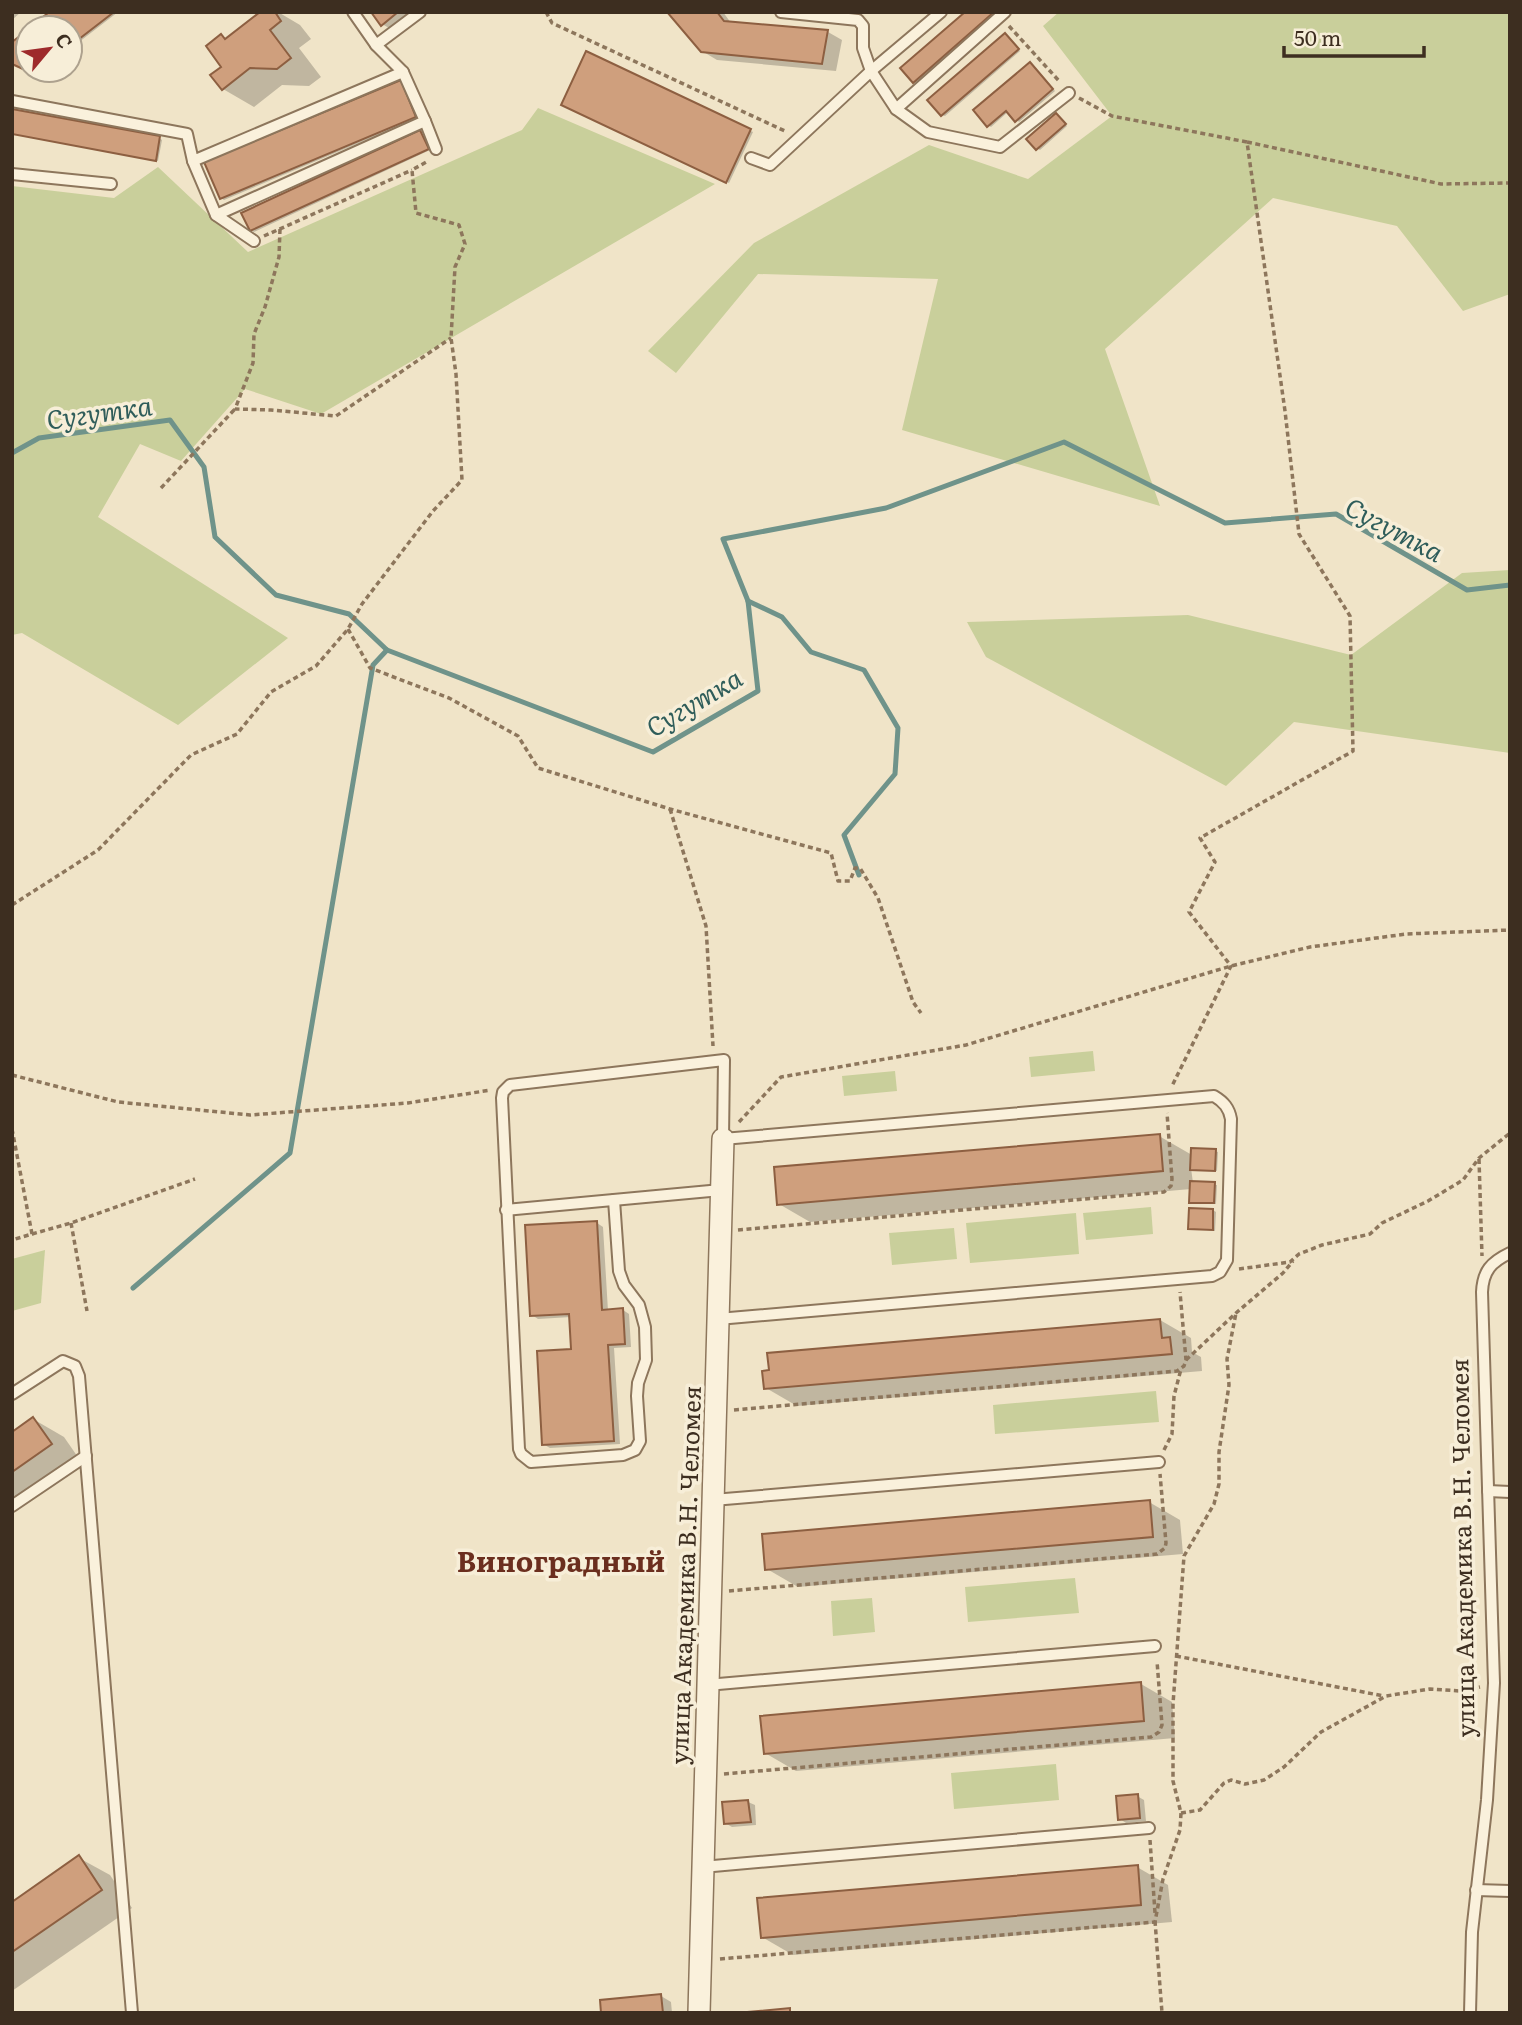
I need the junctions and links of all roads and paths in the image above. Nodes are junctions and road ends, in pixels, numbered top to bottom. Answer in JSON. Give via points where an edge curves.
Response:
{"nodes":[{"id":1,"x":353,"y":12,"type":"edge"},
{"id":2,"x":420,"y":12,"type":"edge"},
{"id":3,"x":546,"y":12,"type":"edge"},
{"id":4,"x":781,"y":12,"type":"edge"},
{"id":5,"x":941,"y":12,"type":"edge"},
{"id":6,"x":1003,"y":14,"type":"edge"},
{"id":7,"x":376,"y":45,"type":"junction"},
{"id":8,"x":871,"y":71,"type":"junction"},
{"id":9,"x":402,"y":72,"type":"junction"},
{"id":10,"x":1069,"y":93,"type":"junction"},
{"id":11,"x":12,"y":101,"type":"edge"},
{"id":12,"x":896,"y":109,"type":"junction"},
{"id":13,"x":425,"y":121,"type":"junction"},
{"id":14,"x":799,"y":138,"type":"junction"},
{"id":15,"x":1247,"y":142,"type":"junction"},
{"id":16,"x":436,"y":149,"type":"joint"},
{"id":17,"x":751,"y":158,"type":"dead end"},
{"id":18,"x":193,"y":161,"type":"junction"},
{"id":19,"x":412,"y":170,"type":"junction"},
{"id":20,"x":12,"y":174,"type":"edge"},
{"id":21,"x":1510,"y":183,"type":"edge"},
{"id":22,"x":111,"y":184,"type":"dead end"},
{"id":23,"x":216,"y":215,"type":"junction"},
{"id":24,"x":280,"y":229,"type":"junction"},
{"id":25,"x":254,"y":241,"type":"joint"},
{"id":26,"x":451,"y":338,"type":"junction"},
{"id":27,"x":235,"y":409,"type":"junction"},
{"id":28,"x":162,"y":488,"type":"dead end"},
{"id":29,"x":348,"y":629,"type":"junction"},
{"id":30,"x":670,"y":809,"type":"junction"},
{"id":31,"x":12,"y":905,"type":"edge"},
{"id":32,"x":1510,"y":930,"type":"edge"},
{"id":33,"x":1231,"y":966,"type":"junction"},
{"id":34,"x":921,"y":1013,"type":"dead end"},
{"id":35,"x":713,"y":1061,"type":"junction"},
{"id":36,"x":12,"y":1075,"type":"edge"},
{"id":37,"x":505,"y":1088,"type":"junction"},
{"id":38,"x":1165,"y":1101,"type":"junction"},
{"id":39,"x":12,"y":1129,"type":"edge"},
{"id":40,"x":1510,"y":1133,"type":"edge"},
{"id":41,"x":723,"y":1139,"type":"junction"},
{"id":42,"x":1479,"y":1158,"type":"junction"},
{"id":43,"x":195,"y":1179,"type":"dead end"},
{"id":44,"x":721,"y":1190,"type":"junction"},
{"id":45,"x":614,"y":1200,"type":"junction"},
{"id":46,"x":506,"y":1210,"type":"junction"},
{"id":47,"x":71,"y":1223,"type":"junction"},
{"id":48,"x":720,"y":1231,"type":"junction"},
{"id":49,"x":32,"y":1234,"type":"junction"},
{"id":50,"x":12,"y":1240,"type":"edge"},
{"id":51,"x":1510,"y":1252,"type":"edge"},
{"id":52,"x":1299,"y":1254,"type":"junction"},
{"id":53,"x":1220,"y":1272,"type":"junction"},
{"id":54,"x":1179,"y":1279,"type":"junction"},
{"id":55,"x":1483,"y":1279,"type":"junction"},
{"id":56,"x":87,"y":1311,"type":"dead end"},
{"id":57,"x":1236,"y":1313,"type":"junction"},
{"id":58,"x":718,"y":1319,"type":"junction"},
{"id":59,"x":1186,"y":1360,"type":"junction"},
{"id":60,"x":1181,"y":1369,"type":"junction"},
{"id":61,"x":12,"y":1394,"type":"edge"},
{"id":62,"x":715,"y":1412,"type":"junction"},
{"id":63,"x":86,"y":1456,"type":"junction"},
{"id":64,"x":1158,"y":1462,"type":"junction"},
{"id":65,"x":1488,"y":1491,"type":"junction"},
{"id":66,"x":1510,"y":1492,"type":"edge"},
{"id":67,"x":713,"y":1500,"type":"junction"},
{"id":68,"x":12,"y":1506,"type":"edge"},
{"id":69,"x":710,"y":1593,"type":"junction"},
{"id":70,"x":1156,"y":1646,"type":"joint"},
{"id":71,"x":1176,"y":1656,"type":"junction"},
{"id":72,"x":1494,"y":1683,"type":"junction"},
{"id":73,"x":707,"y":1685,"type":"junction"},
{"id":74,"x":1386,"y":1696,"type":"junction"},
{"id":75,"x":705,"y":1776,"type":"junction"},
{"id":76,"x":1181,"y":1813,"type":"junction"},
{"id":77,"x":1149,"y":1828,"type":"joint"},
{"id":78,"x":702,"y":1867,"type":"junction"},
{"id":79,"x":1476,"y":1890,"type":"junction"},
{"id":80,"x":1510,"y":1891,"type":"edge"},
{"id":81,"x":1155,"y":1922,"type":"junction"},
{"id":82,"x":700,"y":1961,"type":"junction"},
{"id":83,"x":132,"y":2013,"type":"edge"},
{"id":84,"x":699,"y":2013,"type":"edge"},
{"id":85,"x":1162,"y":2013,"type":"edge"},
{"id":86,"x":1470,"y":2013,"type":"edge"}],
"edges":[{"from":1,"to":7,"type":"lane"},
{"from":2,"to":7,"type":"lane"},
{"from":3,"to":14,"type":"path","via":[[552,23]]},
{"from":4,"to":8,"type":"lane","via":[[858,20]]},
{"from":5,"to":8,"type":"lane"},
{"from":6,"to":10,"type":"path"},
{"from":6,"to":12,"type":"lane"},
{"from":7,"to":9,"type":"lane"},
{"from":8,"to":12,"type":"lane"},
{"from":8,"to":14,"type":"lane"},
{"from":9,"to":13,"type":"lane"},
{"from":9,"to":18,"type":"lane"},
{"from":10,"to":12,"type":"lane","via":[[1000,147],[928,132]]},
{"from":10,"to":15,"type":"path","via":[[1112,116]]},
{"from":11,"to":18,"type":"lane","via":[[187,134]]},
{"from":13,"to":16,"type":"lane"},
{"from":13,"to":23,"type":"lane"},
{"from":14,"to":17,"type":"lane","via":[[770,164]]},
{"from":15,"to":21,"type":"path","via":[[1441,184]]},
{"from":15,"to":33,"type":"path","via":[[1299,534],[1350,616],[1353,751],[1200,838],[1215,862],[1189,912]]},
{"from":16,"to":19,"type":"path","via":[[435,158]]},
{"from":18,"to":23,"type":"lane"},
{"from":19,"to":24,"type":"path"},
{"from":19,"to":26,"type":"path","via":[[416,213],[459,225],[465,244],[454,267]]},
{"from":20,"to":22,"type":"lane"},
{"from":23,"to":25,"type":"lane"},
{"from":24,"to":25,"type":"path"},
{"from":24,"to":27,"type":"path","via":[[279,257],[254,334],[253,363]]},
{"from":26,"to":27,"type":"path","via":[[336,416]]},
{"from":26,"to":29,"type":"path","via":[[462,480],[433,511]]},
{"from":27,"to":28,"type":"path"},
{"from":29,"to":30,"type":"path","via":[[372,669],[449,698],[518,736],[537,768]]},
{"from":29,"to":31,"type":"path","via":[[316,666],[271,692],[237,734],[191,755],[98,850]]},
{"from":30,"to":34,"type":"path","via":[[831,853],[838,881],[850,881],[855,868],[860,869],[878,898],[913,1002]]},
{"from":30,"to":35,"type":"path","via":[[706,926]]},
{"from":32,"to":33,"type":"path","via":[[1406,934],[1310,947]]},
{"from":33,"to":38,"type":"path"},
{"from":33,"to":41,"type":"path","via":[[966,1045],[781,1077]]},
{"from":35,"to":37,"type":"lane"},
{"from":35,"to":41,"type":"lane","via":[[724,1060]]},
{"from":36,"to":37,"type":"path","via":[[118,1102],[250,1115],[408,1103]]},
{"from":37,"to":46,"type":"lane"},
{"from":38,"to":41,"type":"lane"},
{"from":38,"to":48,"type":"path","via":[[1172,1179],[1164,1192]]},
{"from":38,"to":53,"type":"lane","via":[[1214,1096],[1229,1112],[1228,1254]]},
{"from":39,"to":49,"type":"path"},
{"from":40,"to":42,"type":"path"},
{"from":41,"to":44,"type":"street","name":"улица Академика В.Н. Челомея"},
{"from":42,"to":52,"type":"path","via":[[1463,1180],[1370,1234]]},
{"from":42,"to":55,"type":"path"},
{"from":43,"to":47,"type":"path"},
{"from":44,"to":45,"type":"lane"},
{"from":44,"to":48,"type":"street","name":"улица Академика В.Н. Челомея"},
{"from":45,"to":46,"type":"lane"},
{"from":45,"to":46,"type":"lane","via":[[619,1271],[643,1317],[647,1348],[637,1396],[639,1441],[635,1450],[624,1455],[537,1462],[519,1449]]},
{"from":47,"to":49,"type":"path"},
{"from":47,"to":56,"type":"path"},
{"from":48,"to":58,"type":"street","name":"улица Академика В.Н. Челомея"},
{"from":49,"to":50,"type":"path"},
{"from":51,"to":55,"type":"lane","via":[[1493,1262]]},
{"from":52,"to":53,"type":"path","via":[[1290,1262]]},
{"from":52,"to":57,"type":"path"},
{"from":53,"to":54,"type":"lane"},
{"from":54,"to":58,"type":"lane"},
{"from":54,"to":59,"type":"path"},
{"from":55,"to":65,"type":"lane","name":"улица Академика В.Н. Челомея"},
{"from":57,"to":59,"type":"path"},
{"from":57,"to":71,"type":"path","via":[[1227,1359],[1229,1385],[1219,1484],[1214,1504],[1184,1556]]},
{"from":58,"to":62,"type":"street","name":"улица Академика В.Н. Челомея"},
{"from":59,"to":60,"type":"path"},
{"from":60,"to":62,"type":"path"},
{"from":60,"to":64,"type":"path","via":[[1172,1434]]},
{"from":61,"to":63,"type":"lane","via":[[55,1364],[63,1361],[75,1366]]},
{"from":62,"to":67,"type":"street","name":"улица Академика В.Н. Челомея"},
{"from":63,"to":68,"type":"lane"},
{"from":63,"to":83,"type":"lane"},
{"from":64,"to":67,"type":"lane"},
{"from":64,"to":69,"type":"path","via":[[1166,1543],[1157,1554]]},
{"from":65,"to":66,"type":"lane"},
{"from":65,"to":72,"type":"lane","name":"улица Академика В.Н. Челомея"},
{"from":67,"to":69,"type":"street","name":"улица Академика В.Н. Челомея"},
{"from":69,"to":73,"type":"street","name":"улица Академика В.Н. Челомея"},
{"from":70,"to":73,"type":"lane"},
{"from":70,"to":75,"type":"path","via":[[1162,1725],[1151,1737]]},
{"from":71,"to":74,"type":"path"},
{"from":71,"to":76,"type":"path","via":[[1173,1781]]},
{"from":72,"to":74,"type":"path","via":[[1460,1691],[1430,1689]]},
{"from":72,"to":79,"type":"lane","name":"улица Академика В.Н. Челомея"},
{"from":73,"to":75,"type":"street","name":"улица Академика В.Н. Челомея"},
{"from":74,"to":76,"type":"path","via":[[1321,1732],[1264,1780],[1245,1784],[1231,1780],[1200,1810]]},
{"from":75,"to":78,"type":"street","name":"улица Академика В.Н. Челомея"},
{"from":76,"to":81,"type":"path"},
{"from":77,"to":78,"type":"lane"},
{"from":77,"to":81,"type":"path"},
{"from":78,"to":82,"type":"street","name":"улица Академика В.Н. Челомея"},
{"from":79,"to":80,"type":"lane"},
{"from":79,"to":86,"type":"lane","name":"улица Академика В.Н. Челомея"},
{"from":81,"to":82,"type":"path"},
{"from":81,"to":85,"type":"path"},
{"from":82,"to":84,"type":"street","name":"улица Академика В.Н. Челомея"}]}
